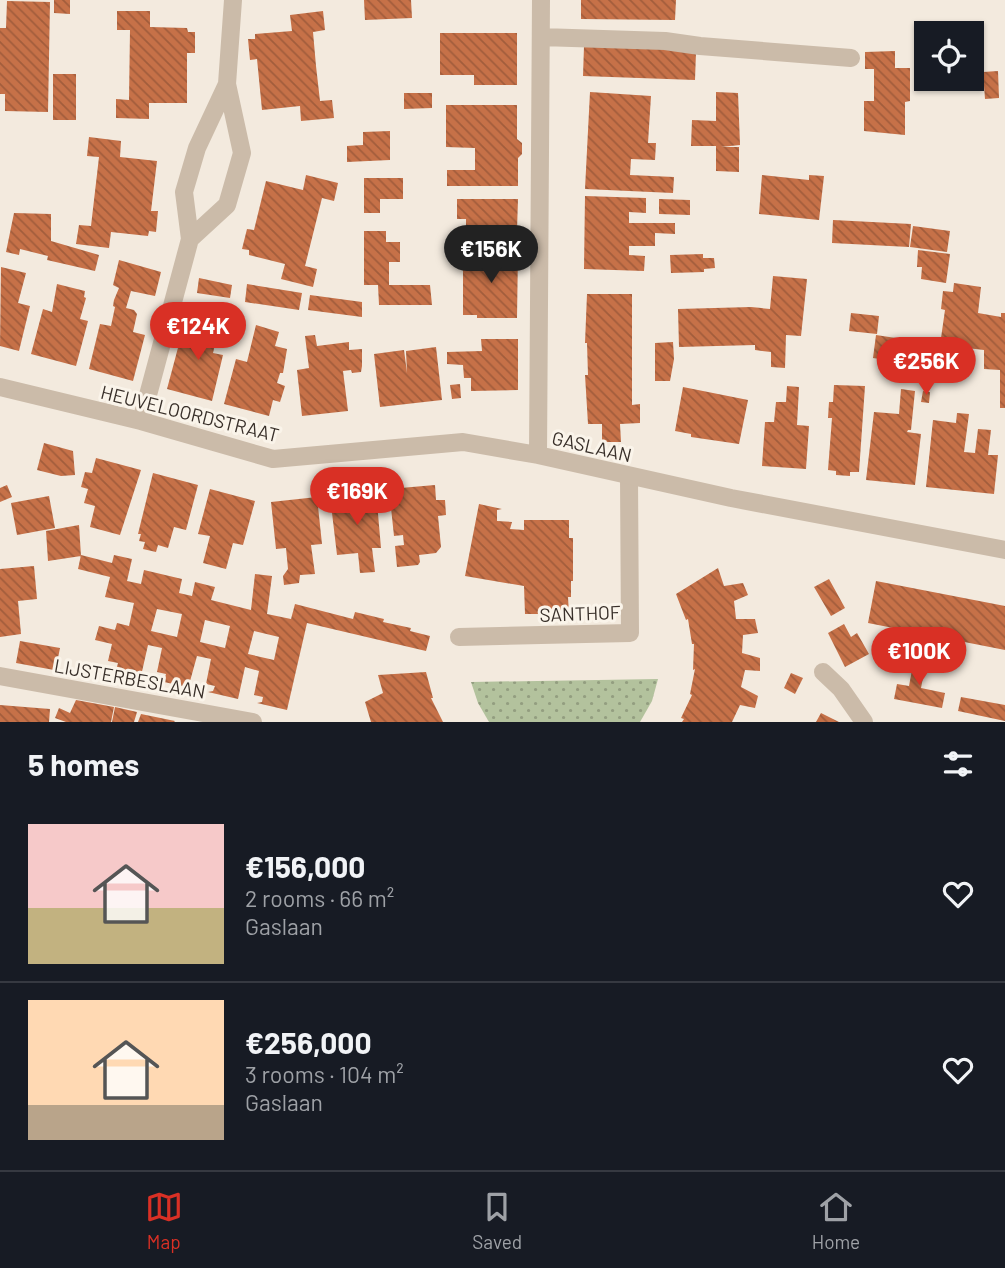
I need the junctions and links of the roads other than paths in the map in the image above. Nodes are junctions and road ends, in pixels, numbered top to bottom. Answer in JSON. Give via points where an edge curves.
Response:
{"nodes":[{"id":1,"x":233,"y":0,"type":"edge"},
{"id":2,"x":541,"y":0,"type":"edge"},
{"id":3,"x":541,"y":37,"type":"junction"},
{"id":4,"x":851,"y":58,"type":"dead end"},
{"id":5,"x":227,"y":84,"type":"junction"},
{"id":6,"x":190,"y":239,"type":"junction"},
{"id":7,"x":0,"y":387,"type":"edge"},
{"id":8,"x":141,"y":421,"type":"junction"},
{"id":9,"x":538,"y":455,"type":"junction"},
{"id":10,"x":629,"y":477,"type":"junction"},
{"id":11,"x":1005,"y":550,"type":"edge"},
{"id":12,"x":459,"y":637,"type":"dead end"},
{"id":13,"x":823,"y":672,"type":"dead end"},
{"id":14,"x":0,"y":676,"type":"edge"},
{"id":15,"x":254,"y":722,"type":"edge"},
{"id":16,"x":864,"y":722,"type":"edge"}],
"edges":[{"from":1,"to":5,"type":"street"},
{"from":2,"to":3,"type":"street","name":"GASLAAN"},
{"from":3,"to":4,"type":"street","via":[[665,41]]},
{"from":3,"to":9,"type":"street","name":"GASLAAN"},
{"from":5,"to":6,"type":"street","via":[[197,148],[184,192]]},
{"from":5,"to":6,"type":"street","via":[[242,153],[227,205]]},
{"from":6,"to":8,"type":"street"},
{"from":7,"to":8,"type":"street","name":"HEUVELOORDSTRAAT"},
{"from":8,"to":9,"type":"street","name":"HEUVELOORDSTRAAT","via":[[272,459],[463,442]]},
{"from":9,"to":10,"type":"street","name":"GASLAAN"},
{"from":10,"to":11,"type":"street","name":"GASLAAN"},
{"from":10,"to":12,"type":"street","name":"SANTHOF","via":[[630,633]]},
{"from":13,"to":16,"type":"street"},
{"from":14,"to":15,"type":"street","name":"LIJSTERBESLAAN"}]}
